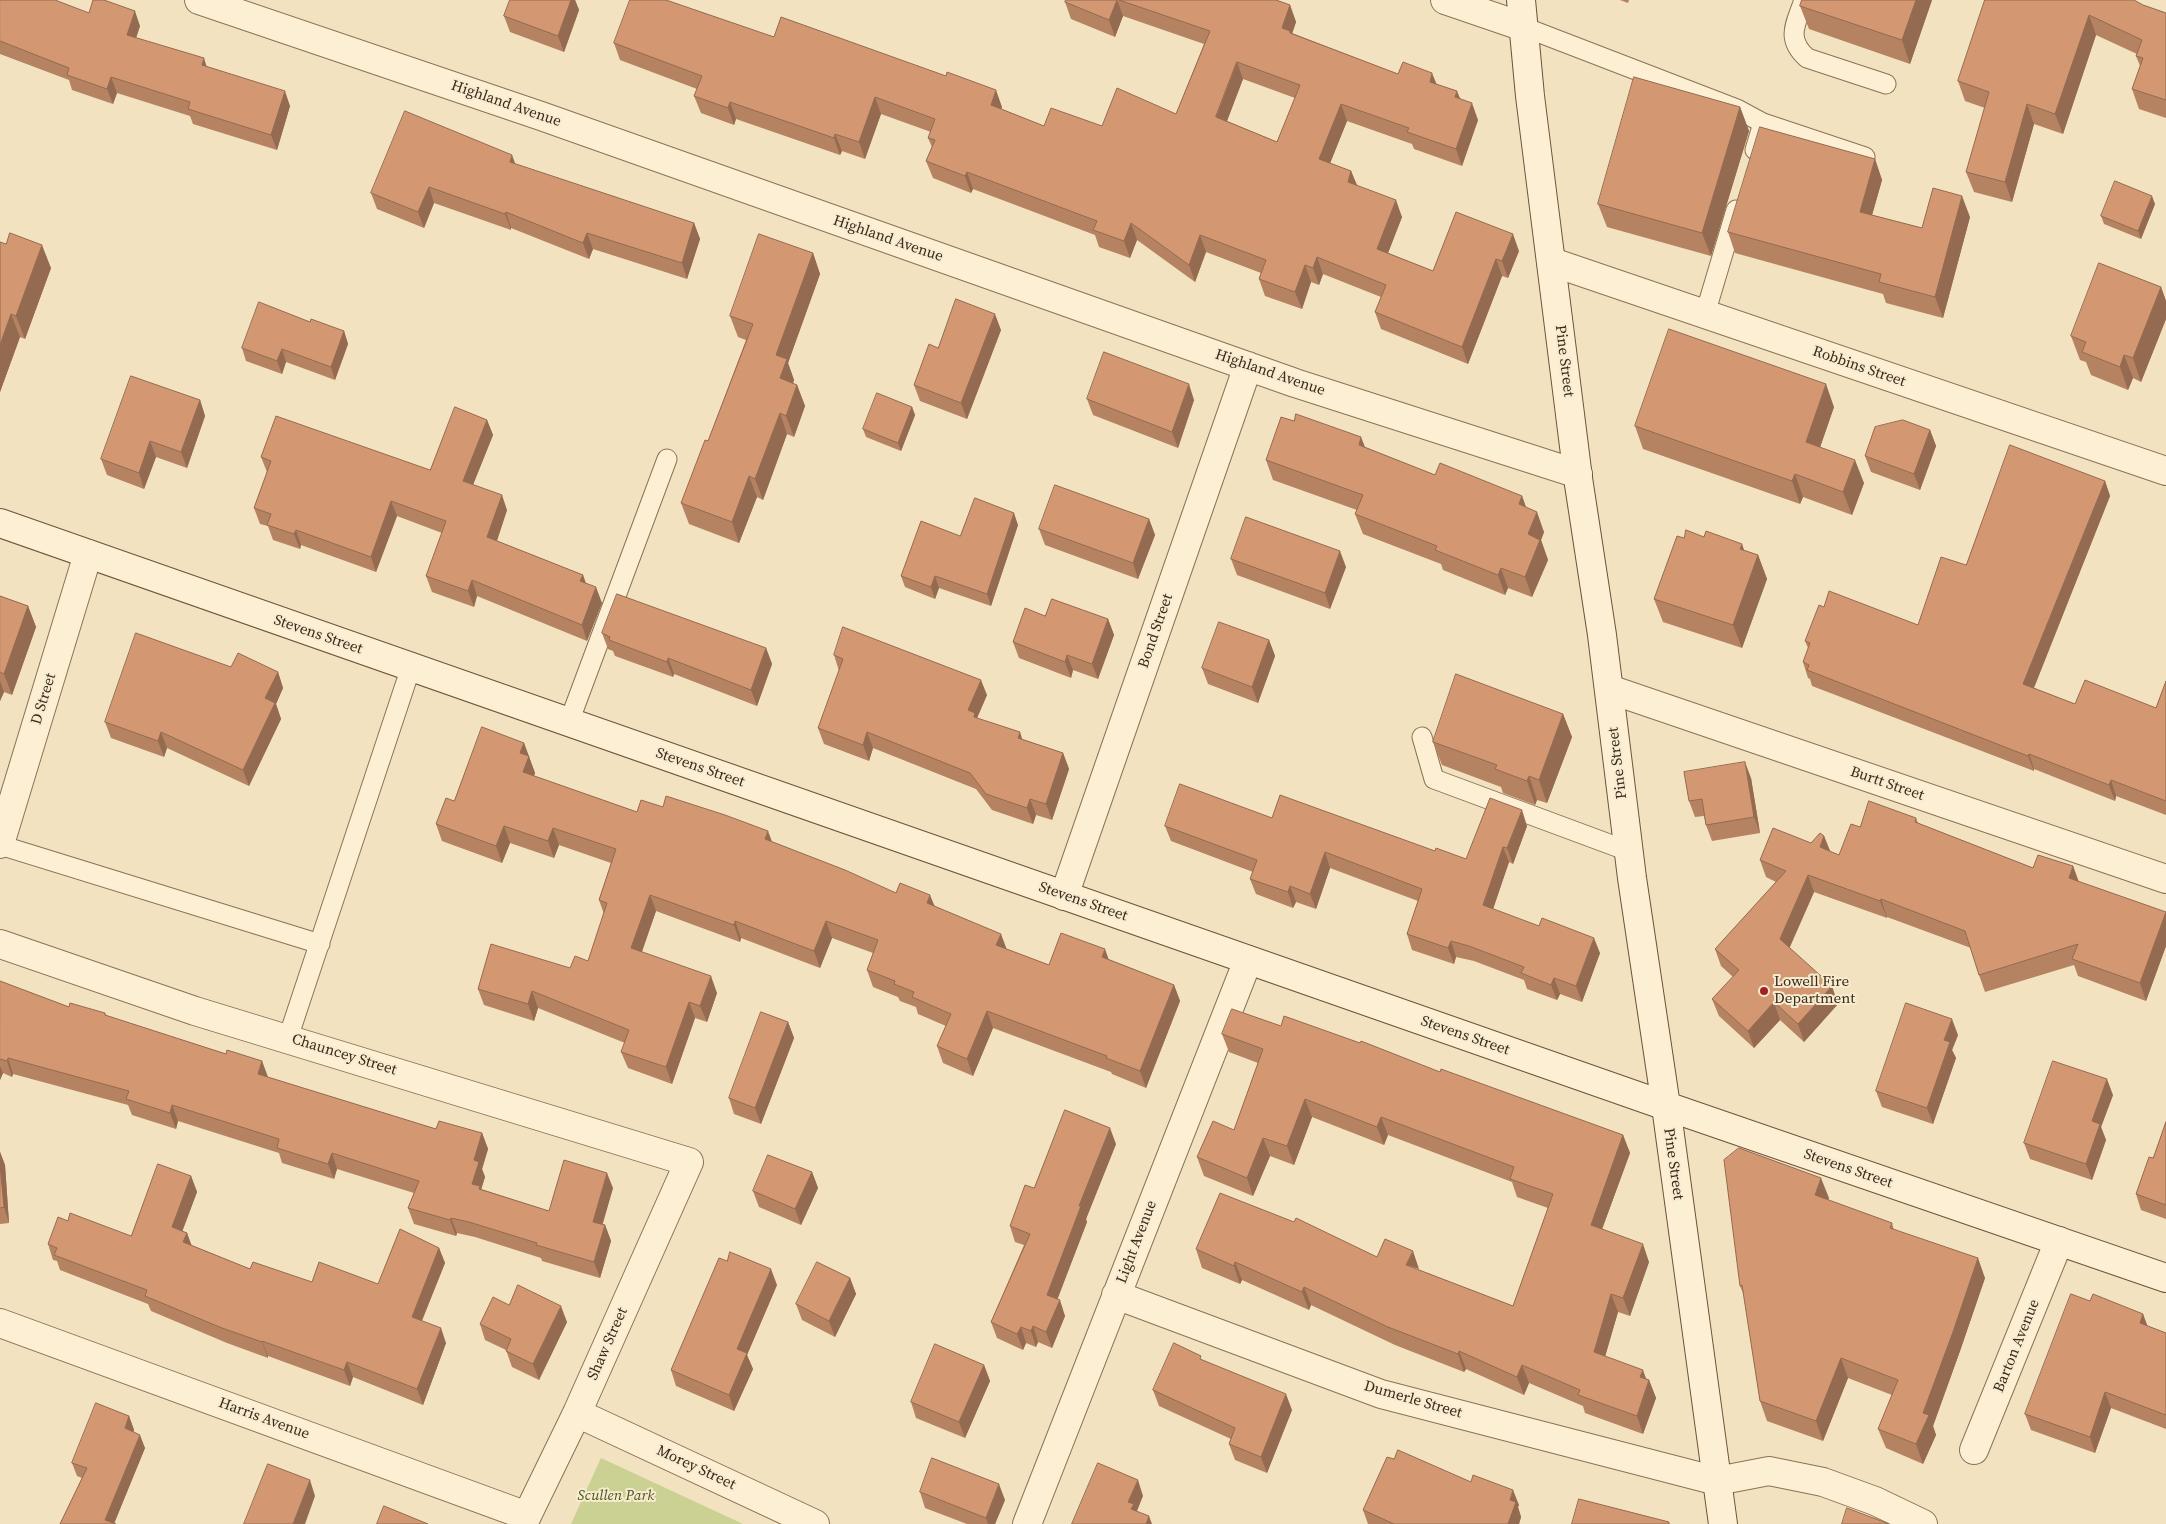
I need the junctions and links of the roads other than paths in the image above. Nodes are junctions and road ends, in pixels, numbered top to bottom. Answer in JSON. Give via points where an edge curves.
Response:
{"nodes":[{"id":1,"x":200,"y":0,"type":"edge"},
{"id":2,"x":1445,"y":0,"type":"edge"},
{"id":3,"x":1521,"y":0,"type":"edge"},
{"id":4,"x":1804,"y":0,"type":"edge"},
{"id":5,"x":1524,"y":27,"type":"junction"},
{"id":6,"x":1886,"y":84,"type":"dead end"},
{"id":7,"x":1763,"y":123,"type":"junction"},
{"id":8,"x":1865,"y":157,"type":"edge"},
{"id":9,"x":1749,"y":168,"type":"edge"},
{"id":10,"x":1741,"y":196,"type":"edge"},
{"id":11,"x":1552,"y":262,"type":"junction"},
{"id":12,"x":1705,"y":314,"type":"junction"},
{"id":13,"x":1248,"y":366,"type":"junction"},
{"id":14,"x":667,"y":459,"type":"dead end"},
{"id":15,"x":2166,"y":471,"type":"edge"},
{"id":16,"x":1578,"y":474,"type":"junction"},
{"id":17,"x":0,"y":523,"type":"edge"},
{"id":18,"x":88,"y":554,"type":"junction"},
{"id":19,"x":411,"y":668,"type":"junction"},
{"id":20,"x":1609,"y":689,"type":"junction"},
{"id":21,"x":569,"y":722,"type":"junction"},
{"id":22,"x":1422,"y":737,"type":"dead end"},
{"id":23,"x":0,"y":844,"type":"edge"},
{"id":24,"x":1628,"y":852,"type":"junction"},
{"id":25,"x":2166,"y":878,"type":"edge"},
{"id":26,"x":1064,"y":896,"type":"junction"},
{"id":27,"x":0,"y":944,"type":"edge"},
{"id":28,"x":320,"y":944,"type":"junction"},
{"id":29,"x":1248,"y":960,"type":"junction"},
{"id":30,"x":288,"y":1038,"type":"junction"},
{"id":31,"x":1666,"y":1106,"type":"junction"},
{"id":32,"x":689,"y":1162,"type":"joint"},
{"id":33,"x":2059,"y":1241,"type":"junction"},
{"id":34,"x":2166,"y":1278,"type":"edge"},
{"id":35,"x":1116,"y":1295,"type":"junction"},
{"id":36,"x":0,"y":1323,"type":"edge"},
{"id":37,"x":576,"y":1413,"type":"junction"},
{"id":38,"x":1974,"y":1450,"type":"dead end"},
{"id":39,"x":1717,"y":1481,"type":"junction"},
{"id":40,"x":525,"y":1520,"type":"edge"},
{"id":41,"x":815,"y":1524,"type":"edge"},
{"id":42,"x":1027,"y":1524,"type":"edge"},
{"id":43,"x":1723,"y":1524,"type":"edge"},
{"id":44,"x":1923,"y":1524,"type":"edge"}],
"edges":[{"from":1,"to":13,"type":"street","name":"Highland Avenue","via":[[542,116]]},
{"from":2,"to":5,"type":"street"},
{"from":3,"to":5,"type":"street","name":"Pine Street"},
{"from":4,"to":6,"type":"lane","via":[[1793,33],[1797,49],[1807,58]]},
{"from":5,"to":7,"type":"lane"},
{"from":5,"to":11,"type":"street","name":"Pine Street"},
{"from":7,"to":8,"type":"lane"},
{"from":7,"to":9,"type":"lane"},
{"from":10,"to":12,"type":"lane"},
{"from":11,"to":12,"type":"street","name":"Robbins Street"},
{"from":11,"to":16,"type":"street","name":"Pine Street"},
{"from":12,"to":15,"type":"street","name":"Robbins Street"},
{"from":13,"to":16,"type":"street","name":"Highland Avenue"},
{"from":13,"to":26,"type":"street","name":"Bond Street"},
{"from":14,"to":21,"type":"lane"},
{"from":16,"to":20,"type":"street","name":"Pine Street"},
{"from":17,"to":18,"type":"street","name":"Stevens Street"},
{"from":18,"to":19,"type":"street","name":"Stevens Street"},
{"from":18,"to":23,"type":"street","name":"D Street"},
{"from":19,"to":21,"type":"street","name":"Stevens Street"},
{"from":19,"to":28,"type":"lane"},
{"from":20,"to":24,"type":"street","name":"Pine Street"},
{"from":20,"to":25,"type":"street","name":"Burtt Street"},
{"from":21,"to":26,"type":"street","name":"Stevens Street"},
{"from":22,"to":24,"type":"lane","via":[[1434,778]]},
{"from":23,"to":28,"type":"lane"},
{"from":24,"to":31,"type":"street","name":"Pine Street"},
{"from":26,"to":29,"type":"street","name":"Stevens Street"},
{"from":27,"to":30,"type":"street","name":"Chauncey Street","via":[[195,1011]]},
{"from":28,"to":30,"type":"lane"},
{"from":29,"to":31,"type":"street","name":"Stevens Street"},
{"from":29,"to":35,"type":"street","name":"Light Avenue"},
{"from":30,"to":32,"type":"street","name":"Chauncey Street"},
{"from":31,"to":33,"type":"street","name":"Stevens Street"},
{"from":31,"to":39,"type":"street","name":"Pine Street"},
{"from":32,"to":37,"type":"street","name":"Shaw Street"},
{"from":33,"to":34,"type":"street","name":"Stevens Street"},
{"from":33,"to":38,"type":"street","name":"Barton Avenue"},
{"from":35,"to":39,"type":"street","name":"Dumerle Street","via":[[1381,1394]]},
{"from":35,"to":42,"type":"street","name":"Light Avenue"},
{"from":36,"to":40,"type":"street","name":"Harris Avenue"},
{"from":37,"to":40,"type":"street","name":"Shaw Street"},
{"from":37,"to":41,"type":"street","name":"Morey Street"},
{"from":39,"to":43,"type":"street","name":"Pine Street"},
{"from":39,"to":44,"type":"street","via":[[1769,1471],[1823,1482],[1875,1501]]}]}
